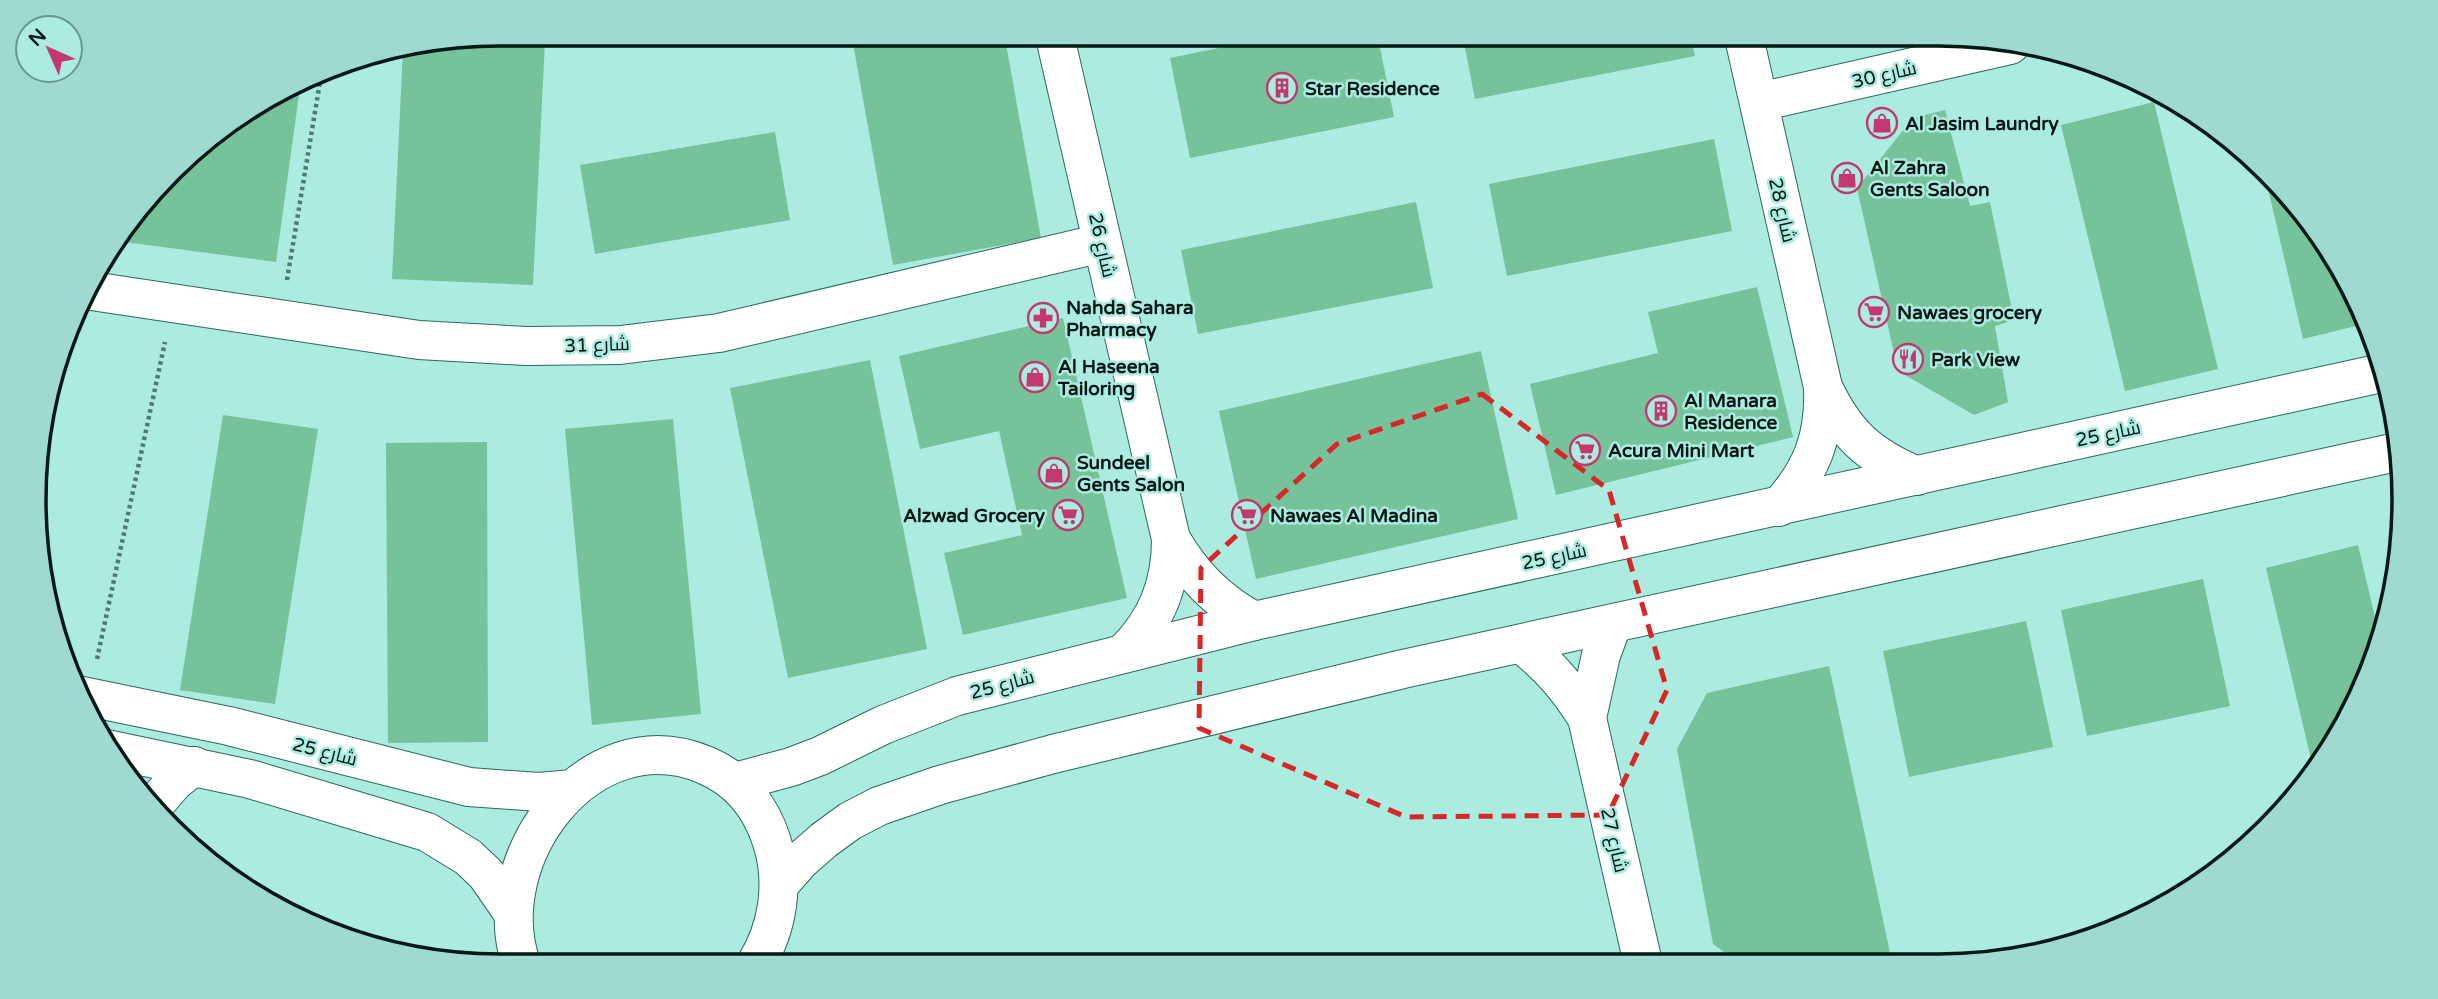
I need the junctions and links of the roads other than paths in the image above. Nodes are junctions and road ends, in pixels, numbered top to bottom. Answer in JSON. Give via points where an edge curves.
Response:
{"nodes":[{"id":1,"x":1057,"y":46,"type":"edge"},
{"id":2,"x":1746,"y":46,"type":"edge"},
{"id":3,"x":1994,"y":49,"type":"edge"},
{"id":4,"x":1759,"y":103,"type":"junction"},
{"id":5,"x":1102,"y":243,"type":"junction"},
{"id":6,"x":96,"y":292,"type":"edge"},
{"id":7,"x":2375,"y":375,"type":"edge"},
{"id":8,"x":1822,"y":387,"type":"junction"},
{"id":9,"x":2390,"y":453,"type":"edge"},
{"id":10,"x":1917,"y":476,"type":"junction"},
{"id":11,"x":1779,"y":507,"type":"junction"},
{"id":12,"x":1171,"y":538,"type":"junction"},
{"id":13,"x":1254,"y":621,"type":"junction"},
{"id":14,"x":1612,"y":625,"type":"junction"},
{"id":15,"x":1522,"y":644,"type":"junction"},
{"id":16,"x":1125,"y":652,"type":"junction"},
{"id":17,"x":91,"y":698,"type":"edge"},
{"id":18,"x":1587,"y":718,"type":"junction"},
{"id":19,"x":122,"y":752,"type":"edge"},
{"id":20,"x":194,"y":766,"type":"junction"},
{"id":21,"x":735,"y":782,"type":"junction"},
{"id":22,"x":573,"y":789,"type":"junction"},
{"id":23,"x":159,"y":800,"type":"edge"},
{"id":24,"x":779,"y":885,"type":"junction"},
{"id":25,"x":513,"y":913,"type":"junction"},
{"id":26,"x":519,"y":954,"type":"edge"},
{"id":27,"x":761,"y":954,"type":"edge"},
{"id":28,"x":1641,"y":954,"type":"edge"}],
"edges":[{"from":1,"to":5,"type":"street","name":"شارع 26"},
{"from":2,"to":4,"type":"street","name":"شارع 28"},
{"from":3,"to":4,"type":"street","name":"شارع 30"},
{"from":4,"to":8,"type":"street","name":"شارع 28"},
{"from":5,"to":6,"type":"street","name":"شارع 31","via":[[719,333],[620,345],[419,340]]},
{"from":5,"to":12,"type":"street","name":"شارع 26"},
{"from":7,"to":10,"type":"street","name":"شارع 25"},
{"from":8,"to":10,"type":"street","name":"شارع 28","via":[[1844,426],[1859,442]]},
{"from":8,"to":11,"type":"street","name":"شارع 28","via":[[1822,420],[1815,452],[1794,491]]},
{"from":9,"to":14,"type":"street"},
{"from":10,"to":11,"type":"street","name":"شارع 25"},
{"from":11,"to":13,"type":"street","name":"شارع 25"},
{"from":12,"to":13,"type":"street","name":"شارع 26","via":[[1182,559],[1214,595]]},
{"from":12,"to":16,"type":"street","name":"شارع 26","via":[[1168,581],[1161,600],[1140,637]]},
{"from":13,"to":16,"type":"street","name":"شارع 25"},
{"from":14,"to":15,"type":"street"},
{"from":14,"to":18,"type":"street","name":"شارع 27"},
{"from":15,"to":18,"type":"street","name":"شارع 27","via":[[1549,666]]},
{"from":15,"to":24,"type":"street","via":[[1403,668],[909,794],[850,821],[800,861]]},
{"from":16,"to":21,"type":"street","name":"شارع 25","via":[[957,696],[791,768]]},
{"from":17,"to":22,"type":"street","name":"شارع 25","via":[[229,726],[469,787],[539,792]]},
{"from":18,"to":28,"type":"street","name":"شارع 27"},
{"from":19,"to":20,"type":"street"},
{"from":20,"to":23,"type":"street"},
{"from":20,"to":25,"type":"street","via":[[427,832],[468,857]]},
{"from":21,"to":22,"type":"street","via":[[697,762],[654,756],[611,766]]},
{"from":21,"to":24,"type":"street","via":[[768,828]]},
{"from":22,"to":25,"type":"street","via":[[529,845]]},
{"from":24,"to":27,"type":"street","via":[[777,910]]},
{"from":25,"to":26,"type":"street"}]}
